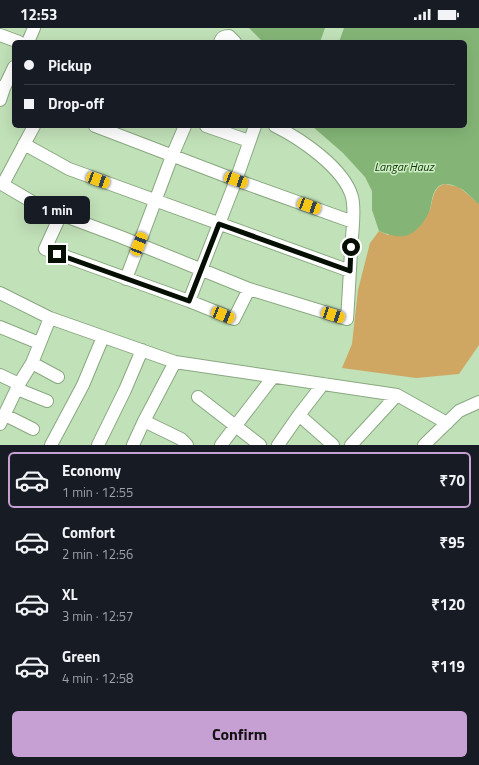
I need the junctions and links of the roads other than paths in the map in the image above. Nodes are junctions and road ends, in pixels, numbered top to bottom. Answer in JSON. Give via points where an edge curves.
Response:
{"nodes":[{"id":1,"x":34,"y":28,"type":"edge"},
{"id":2,"x":0,"y":35,"type":"edge"},
{"id":3,"x":14,"y":40,"type":"edge"},
{"id":4,"x":29,"y":40,"type":"edge"},
{"id":5,"x":221,"y":40,"type":"edge"},
{"id":6,"x":233,"y":40,"type":"edge"},
{"id":7,"x":12,"y":70,"type":"edge"},
{"id":8,"x":2,"y":87,"type":"edge"},
{"id":9,"x":0,"y":100,"type":"edge"},
{"id":10,"x":33,"y":128,"type":"edge"},
{"id":11,"x":100,"y":128,"type":"edge"},
{"id":12,"x":184,"y":128,"type":"edge"},
{"id":13,"x":212,"y":128,"type":"edge"},
{"id":14,"x":254,"y":128,"type":"edge"},
{"id":15,"x":278,"y":128,"type":"edge"},
{"id":16,"x":249,"y":141,"type":"junction"},
{"id":17,"x":24,"y":144,"type":"junction"},
{"id":18,"x":172,"y":156,"type":"junction"},
{"id":19,"x":236,"y":180,"type":"junction"},
{"id":20,"x":1,"y":183,"type":"edge"},
{"id":21,"x":156,"y":201,"type":"junction"},
{"id":22,"x":61,"y":214,"type":"junction"},
{"id":23,"x":353,"y":222,"type":"junction"},
{"id":24,"x":219,"y":224,"type":"junction"},
{"id":25,"x":139,"y":244,"type":"junction"},
{"id":26,"x":202,"y":269,"type":"junction"},
{"id":27,"x":350,"y":271,"type":"junction"},
{"id":28,"x":126,"y":279,"type":"junction"},
{"id":29,"x":250,"y":289,"type":"junction"},
{"id":30,"x":0,"y":293,"type":"edge"},
{"id":31,"x":189,"y":301,"type":"junction"},
{"id":32,"x":50,"y":318,"type":"junction"},
{"id":33,"x":0,"y":327,"type":"edge"},
{"id":34,"x":104,"y":337,"type":"junction"},
{"id":35,"x":39,"y":344,"type":"junction"},
{"id":36,"x":142,"y":350,"type":"junction"},
{"id":37,"x":175,"y":362,"type":"junction"},
{"id":38,"x":32,"y":363,"type":"junction"},
{"id":39,"x":0,"y":375,"type":"edge"},
{"id":40,"x":58,"y":377,"type":"dead end"},
{"id":41,"x":273,"y":377,"type":"junction"},
{"id":42,"x":323,"y":384,"type":"junction"},
{"id":43,"x":18,"y":387,"type":"junction"},
{"id":44,"x":397,"y":395,"type":"junction"},
{"id":45,"x":198,"y":397,"type":"dead end"},
{"id":46,"x":47,"y":400,"type":"dead end"},
{"id":47,"x":479,"y":402,"type":"edge"},
{"id":48,"x":299,"y":415,"type":"junction"},
{"id":49,"x":144,"y":420,"type":"junction"},
{"id":50,"x":1,"y":421,"type":"edge"},
{"id":51,"x":447,"y":423,"type":"junction"},
{"id":52,"x":236,"y":426,"type":"junction"},
{"id":53,"x":33,"y":429,"type":"dead end"},
{"id":54,"x":51,"y":445,"type":"edge"},
{"id":55,"x":98,"y":445,"type":"edge"},
{"id":56,"x":133,"y":445,"type":"edge"},
{"id":57,"x":187,"y":445,"type":"edge"},
{"id":58,"x":221,"y":445,"type":"edge"},
{"id":59,"x":260,"y":445,"type":"edge"},
{"id":60,"x":278,"y":445,"type":"edge"},
{"id":61,"x":333,"y":445,"type":"edge"},
{"id":62,"x":351,"y":445,"type":"edge"},
{"id":63,"x":424,"y":445,"type":"edge"}],
"edges":[{"from":1,"to":4,"type":"street"},
{"from":2,"to":3,"type":"street"},
{"from":5,"to":6,"type":"street","via":[[225,36]]},
{"from":7,"to":8,"type":"street"},
{"from":8,"to":9,"type":"street"},
{"from":10,"to":17,"type":"street"},
{"from":11,"to":18,"type":"street"},
{"from":12,"to":18,"type":"street"},
{"from":13,"to":16,"type":"street"},
{"from":14,"to":16,"type":"street"},
{"from":15,"to":23,"type":"street","via":[[324,158],[339,176],[352,198]]},
{"from":16,"to":19,"type":"street"},
{"from":17,"to":20,"type":"street"},
{"from":17,"to":21,"type":"street","via":[[69,169]]},
{"from":18,"to":19,"type":"street"},
{"from":18,"to":21,"type":"street"},
{"from":19,"to":23,"type":"street"},
{"from":19,"to":24,"type":"street"},
{"from":20,"to":22,"type":"street","via":[[41,207]]},
{"from":21,"to":24,"type":"street"},
{"from":21,"to":25,"type":"street"},
{"from":22,"to":25,"type":"street"},
{"from":22,"to":28,"type":"street","via":[[45,249]]},
{"from":23,"to":27,"type":"street"},
{"from":24,"to":26,"type":"street"},
{"from":24,"to":27,"type":"street"},
{"from":25,"to":26,"type":"street"},
{"from":25,"to":28,"type":"street"},
{"from":26,"to":29,"type":"street"},
{"from":26,"to":31,"type":"street"},
{"from":27,"to":29,"type":"street","via":[[347,319]]},
{"from":28,"to":31,"type":"street"},
{"from":29,"to":31,"type":"street","via":[[234,320]]},
{"from":30,"to":32,"type":"street"},
{"from":32,"to":34,"type":"street"},
{"from":32,"to":35,"type":"street"},
{"from":33,"to":35,"type":"street"},
{"from":34,"to":36,"type":"street"},
{"from":34,"to":54,"type":"street"},
{"from":35,"to":38,"type":"street"},
{"from":36,"to":37,"type":"street"},
{"from":36,"to":55,"type":"street"},
{"from":37,"to":41,"type":"street"},
{"from":37,"to":49,"type":"street"},
{"from":38,"to":40,"type":"street"},
{"from":38,"to":43,"type":"street"},
{"from":39,"to":43,"type":"street"},
{"from":41,"to":42,"type":"street"},
{"from":41,"to":52,"type":"street"},
{"from":42,"to":44,"type":"street"},
{"from":42,"to":48,"type":"street"},
{"from":43,"to":46,"type":"street"},
{"from":43,"to":50,"type":"street"},
{"from":44,"to":51,"type":"street"},
{"from":44,"to":62,"type":"street"},
{"from":45,"to":52,"type":"street"},
{"from":47,"to":51,"type":"street","via":[[459,411]]},
{"from":48,"to":60,"type":"street"},
{"from":48,"to":61,"type":"street"},
{"from":49,"to":56,"type":"street"},
{"from":49,"to":57,"type":"street","via":[[181,439]]},
{"from":50,"to":53,"type":"street"},
{"from":51,"to":63,"type":"street"},
{"from":52,"to":58,"type":"street"},
{"from":52,"to":59,"type":"street"}]}
